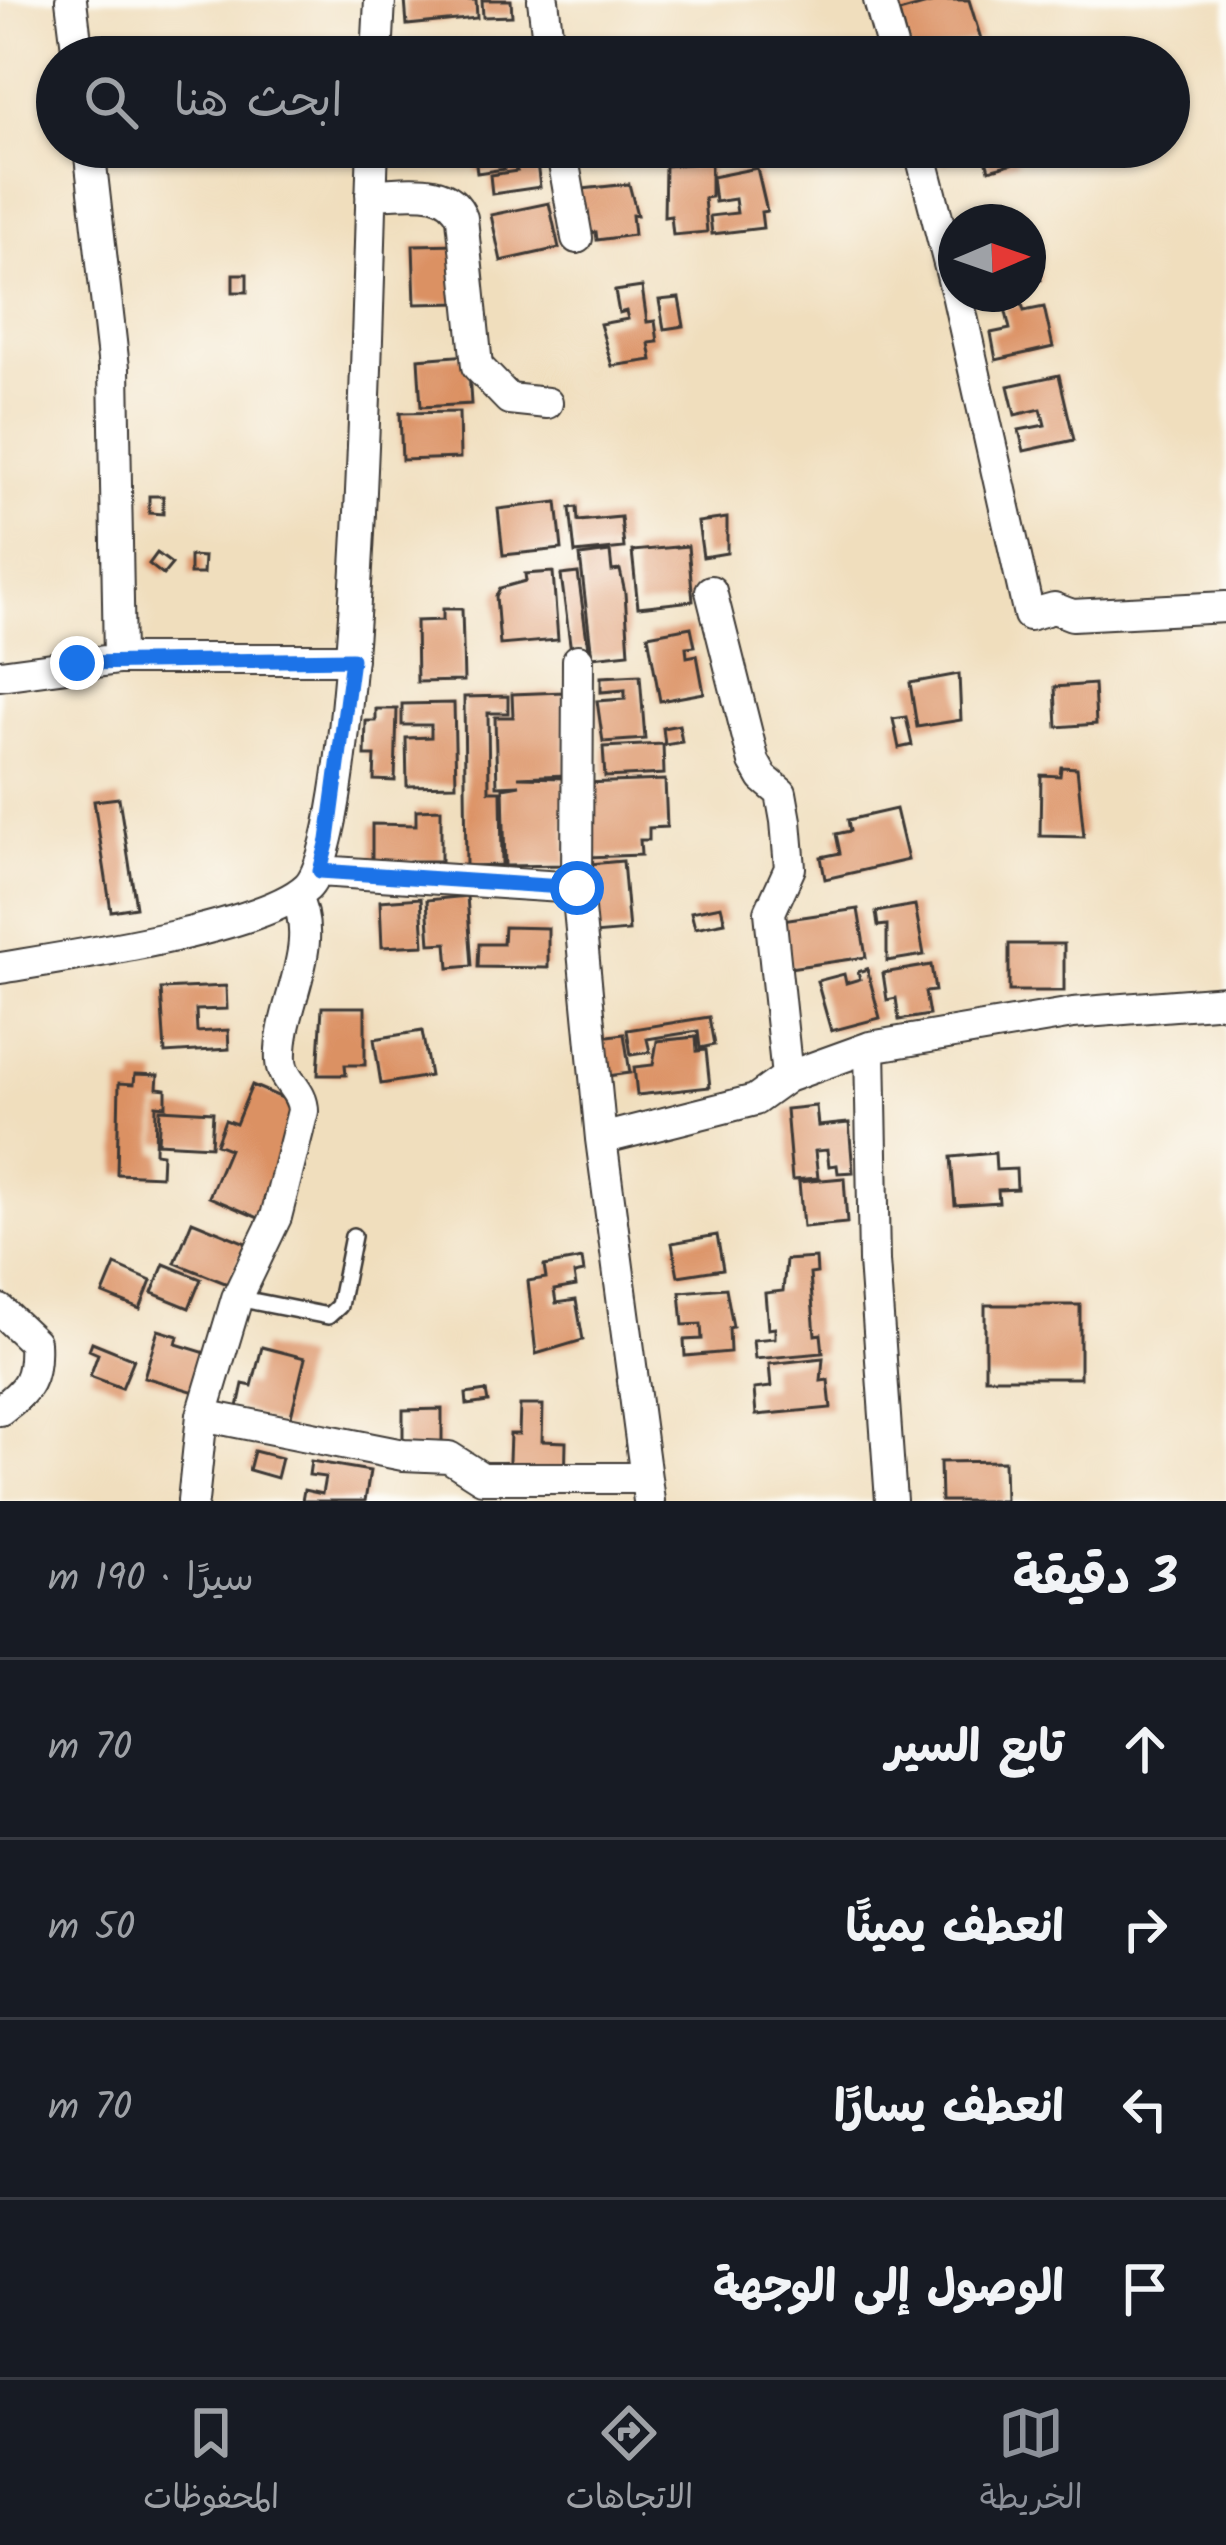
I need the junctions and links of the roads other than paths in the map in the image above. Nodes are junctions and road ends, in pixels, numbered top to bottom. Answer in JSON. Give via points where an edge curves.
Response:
{"nodes":[{"id":1,"x":71,"y":0,"type":"edge"},
{"id":2,"x":380,"y":0,"type":"edge"},
{"id":3,"x":543,"y":0,"type":"edge"},
{"id":4,"x":879,"y":0,"type":"edge"},
{"id":5,"x":75,"y":36,"type":"edge"},
{"id":6,"x":378,"y":36,"type":"edge"},
{"id":7,"x":547,"y":36,"type":"edge"},
{"id":8,"x":889,"y":36,"type":"edge"},
{"id":9,"x":91,"y":168,"type":"edge"},
{"id":10,"x":372,"y":168,"type":"edge"},
{"id":11,"x":565,"y":168,"type":"edge"},
{"id":12,"x":924,"y":168,"type":"edge"},
{"id":13,"x":371,"y":194,"type":"junction"},
{"id":14,"x":938,"y":221,"type":"edge"},
{"id":15,"x":577,"y":238,"type":"dead end"},
{"id":16,"x":961,"y":312,"type":"edge"},
{"id":17,"x":547,"y":403,"type":"dead end"},
{"id":18,"x":711,"y":591,"type":"dead end"},
{"id":19,"x":1226,"y":607,"type":"edge"},
{"id":20,"x":119,"y":659,"type":"junction"},
{"id":21,"x":352,"y":659,"type":"junction"},
{"id":22,"x":578,"y":660,"type":"dead end"},
{"id":23,"x":0,"y":675,"type":"edge"},
{"id":24,"x":320,"y":871,"type":"junction"},
{"id":25,"x":577,"y":888,"type":"junction"},
{"id":26,"x":295,"y":896,"type":"junction"},
{"id":27,"x":0,"y":968,"type":"edge"},
{"id":28,"x":1226,"y":1001,"type":"edge"},
{"id":29,"x":870,"y":1047,"type":"junction"},
{"id":30,"x":787,"y":1077,"type":"junction"},
{"id":31,"x":601,"y":1138,"type":"junction"},
{"id":32,"x":353,"y":1236,"type":"dead end"},
{"id":33,"x":237,"y":1298,"type":"junction"},
{"id":34,"x":0,"y":1310,"type":"edge"},
{"id":35,"x":7,"y":1400,"type":"edge"},
{"id":36,"x":202,"y":1414,"type":"junction"},
{"id":37,"x":647,"y":1489,"type":"edge"},
{"id":38,"x":193,"y":1501,"type":"edge"},
{"id":39,"x":891,"y":1501,"type":"edge"}],
"edges":[{"from":1,"to":5,"type":"street"},
{"from":2,"to":6,"type":"street"},
{"from":3,"to":7,"type":"street"},
{"from":4,"to":8,"type":"street"},
{"from":9,"to":20,"type":"street","via":[[114,368]]},
{"from":10,"to":13,"type":"street"},
{"from":11,"to":15,"type":"street"},
{"from":12,"to":14,"type":"street"},
{"from":13,"to":17,"type":"street","via":[[436,193],[453,201],[462,218],[477,366],[509,399]]},
{"from":13,"to":21,"type":"street"},
{"from":16,"to":19,"type":"street","via":[[1029,615]]},
{"from":18,"to":30,"type":"street","via":[[754,762],[781,794],[786,821],[790,868],[770,913]]},
{"from":20,"to":21,"type":"street"},
{"from":20,"to":23,"type":"street"},
{"from":21,"to":24,"type":"street"},
{"from":22,"to":25,"type":"street"},
{"from":24,"to":25,"type":"street"},
{"from":24,"to":26,"type":"street"},
{"from":25,"to":31,"type":"street"},
{"from":26,"to":27,"type":"street","via":[[184,933]]},
{"from":26,"to":33,"type":"street","via":[[305,924],[281,1061],[303,1111],[276,1217]]},
{"from":28,"to":29,"type":"street","via":[[1073,1013]]},
{"from":29,"to":30,"type":"street"},
{"from":29,"to":39,"type":"street"},
{"from":30,"to":31,"type":"street","via":[[755,1100]]},
{"from":31,"to":37,"type":"street"},
{"from":32,"to":33,"type":"lane","via":[[339,1306],[328,1316]]},
{"from":33,"to":36,"type":"street"},
{"from":34,"to":35,"type":"street","via":[[34,1342],[35,1375]]},
{"from":36,"to":37,"type":"street","via":[[449,1457],[482,1478]]},
{"from":36,"to":38,"type":"street"}]}
